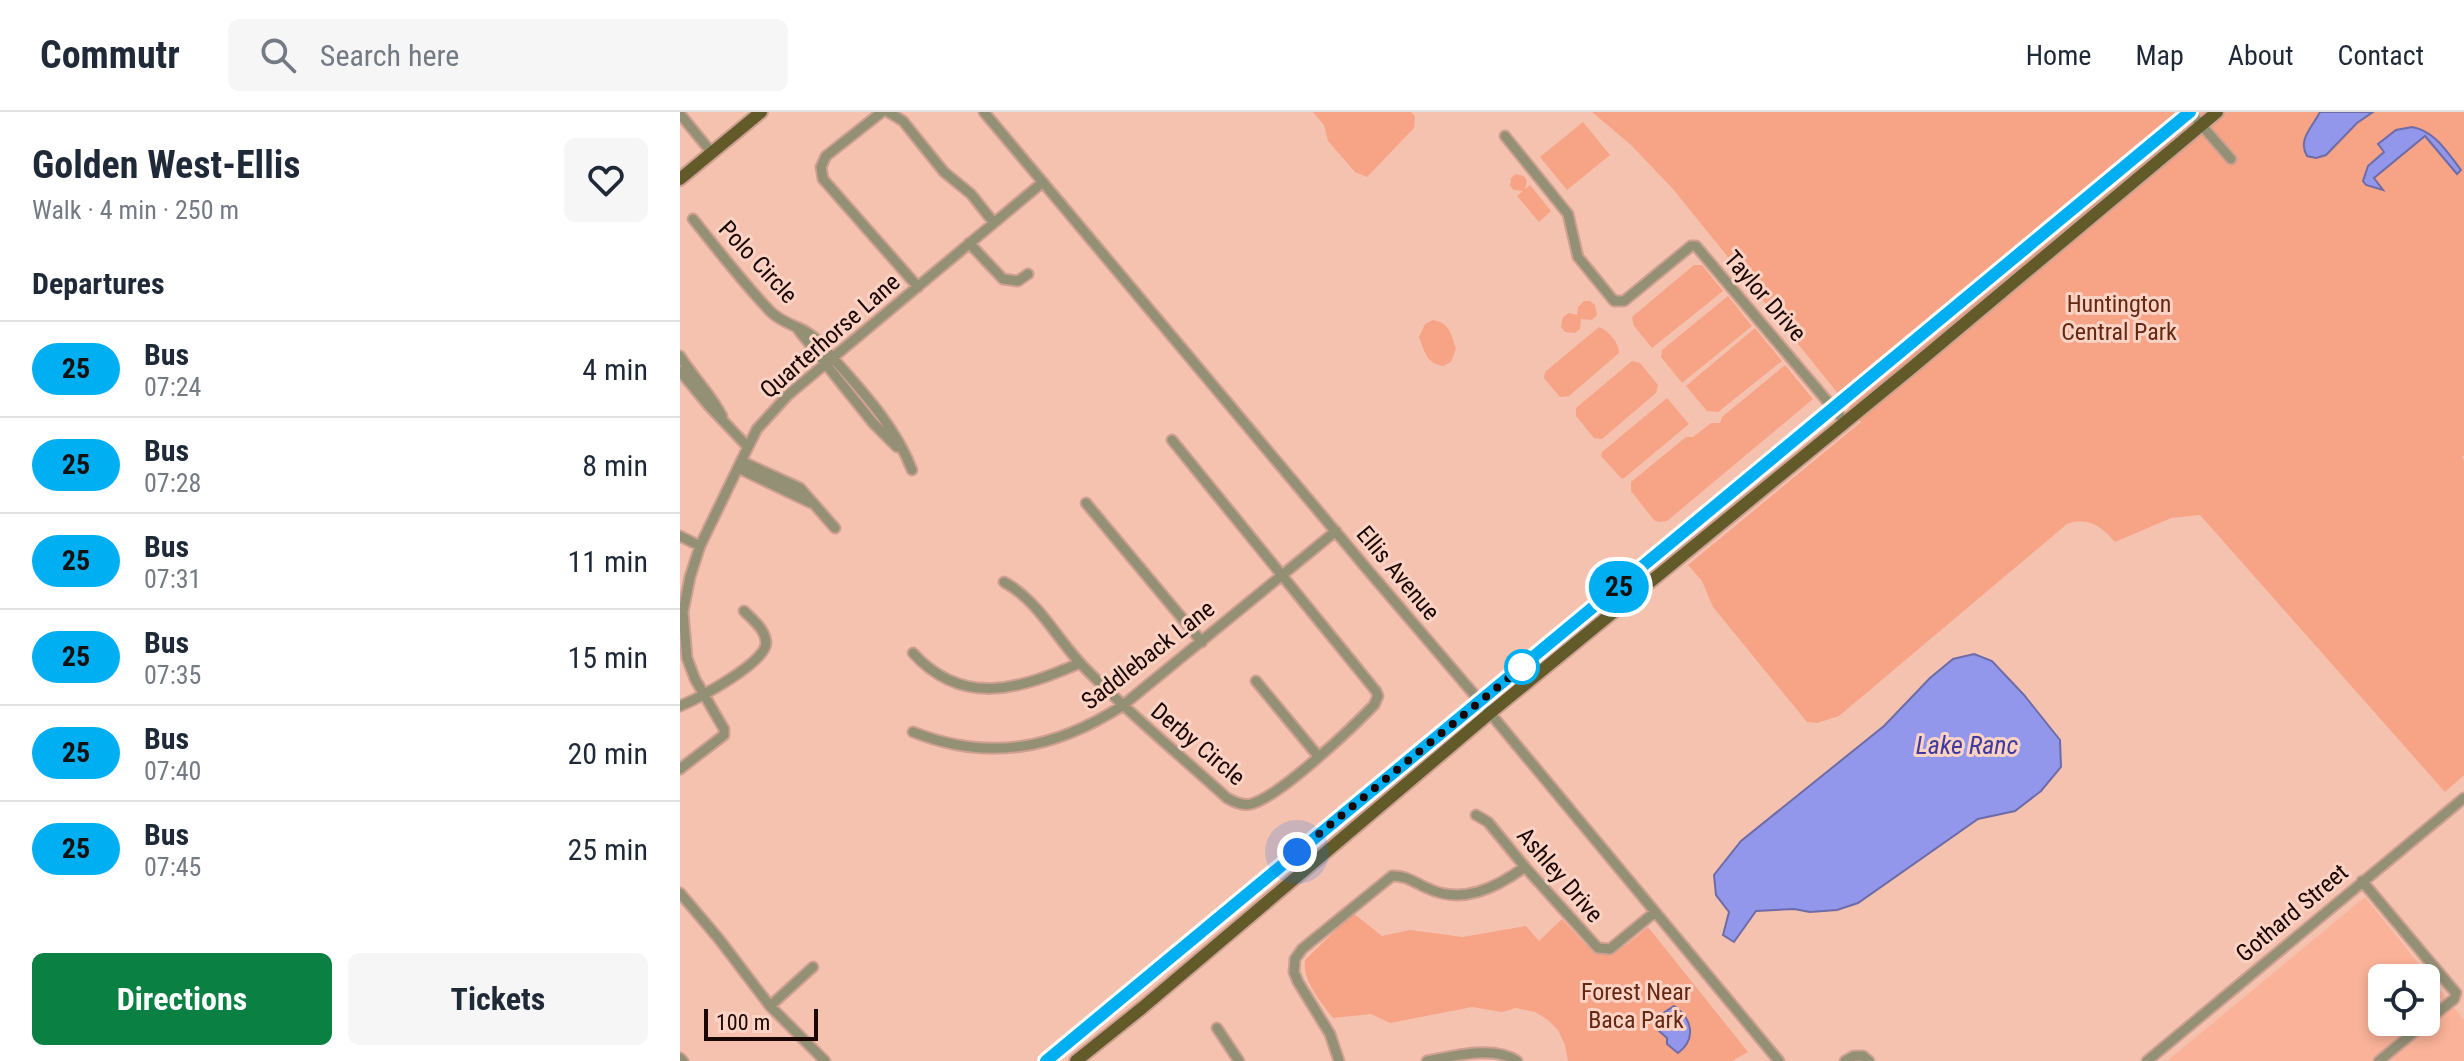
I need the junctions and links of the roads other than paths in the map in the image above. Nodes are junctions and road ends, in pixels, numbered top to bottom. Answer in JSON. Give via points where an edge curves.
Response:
{"nodes":[{"id":1,"x":761,"y":112,"type":"edge"},
{"id":2,"x":885,"y":112,"type":"edge"},
{"id":3,"x":984,"y":112,"type":"edge"},
{"id":4,"x":2190,"y":112,"type":"edge"},
{"id":5,"x":2217,"y":112,"type":"edge"},
{"id":6,"x":680,"y":114,"type":"edge"},
{"id":7,"x":2201,"y":125,"type":"junction"},
{"id":8,"x":1505,"y":136,"type":"dead end"},
{"id":9,"x":712,"y":153,"type":"junction"},
{"id":10,"x":2231,"y":159,"type":"dead end"},
{"id":11,"x":680,"y":179,"type":"edge"},
{"id":12,"x":1043,"y":182,"type":"junction"},
{"id":13,"x":2087,"y":196,"type":"junction"},
{"id":14,"x":693,"y":219,"type":"dead end"},
{"id":15,"x":994,"y":223,"type":"junction"},
{"id":16,"x":969,"y":243,"type":"junction"},
{"id":17,"x":2004,"y":267,"type":"junction"},
{"id":18,"x":1028,"y":274,"type":"dead end"},
{"id":19,"x":2015,"y":280,"type":"junction"},
{"id":20,"x":918,"y":287,"type":"junction"},
{"id":21,"x":1941,"y":343,"type":"junction"},
{"id":22,"x":680,"y":356,"type":"edge"},
{"id":23,"x":829,"y":361,"type":"junction"},
{"id":24,"x":680,"y":371,"type":"edge"},
{"id":25,"x":1833,"y":408,"type":"junction"},
{"id":26,"x":726,"y":422,"type":"junction"},
{"id":27,"x":1845,"y":422,"type":"junction"},
{"id":28,"x":1172,"y":440,"type":"dead end"},
{"id":29,"x":748,"y":447,"type":"junction"},
{"id":30,"x":740,"y":464,"type":"junction"},
{"id":31,"x":912,"y":470,"type":"dead end"},
{"id":32,"x":1086,"y":503,"type":"dead end"},
{"id":33,"x":835,"y":528,"type":"dead end"},
{"id":34,"x":1336,"y":531,"type":"junction"},
{"id":35,"x":680,"y":536,"type":"edge"},
{"id":36,"x":700,"y":546,"type":"junction"},
{"id":37,"x":1283,"y":575,"type":"junction"},
{"id":38,"x":1004,"y":582,"type":"dead end"},
{"id":39,"x":744,"y":611,"type":"dead end"},
{"id":40,"x":1202,"y":642,"type":"junction"},
{"id":41,"x":913,"y":653,"type":"dead end"},
{"id":42,"x":1080,"y":663,"type":"junction"},
{"id":43,"x":1256,"y":681,"type":"dead end"},
{"id":44,"x":704,"y":695,"type":"junction"},
{"id":45,"x":1480,"y":701,"type":"junction"},
{"id":46,"x":680,"y":706,"type":"edge"},
{"id":47,"x":1122,"y":706,"type":"junction"},
{"id":48,"x":1490,"y":713,"type":"junction"},
{"id":49,"x":913,"y":732,"type":"dead end"},
{"id":50,"x":1318,"y":756,"type":"junction"},
{"id":51,"x":680,"y":769,"type":"edge"},
{"id":52,"x":2464,"y":798,"type":"edge"},
{"id":53,"x":1476,"y":815,"type":"dead end"},
{"id":54,"x":1525,"y":867,"type":"junction"},
{"id":55,"x":2362,"y":881,"type":"junction"},
{"id":56,"x":680,"y":893,"type":"edge"},
{"id":57,"x":1655,"y":912,"type":"junction"},
{"id":58,"x":813,"y":967,"type":"dead end"},
{"id":59,"x":770,"y":1006,"type":"junction"},
{"id":60,"x":1217,"y":1028,"type":"dead end"},
{"id":61,"x":1055,"y":1058,"type":"edge"},
{"id":62,"x":1866,"y":1058,"type":"edge"},
{"id":63,"x":1517,"y":1060,"type":"edge"},
{"id":64,"x":825,"y":1061,"type":"edge"},
{"id":65,"x":1076,"y":1061,"type":"edge"},
{"id":66,"x":1239,"y":1061,"type":"edge"},
{"id":67,"x":1339,"y":1061,"type":"edge"},
{"id":68,"x":1427,"y":1061,"type":"edge"},
{"id":69,"x":1779,"y":1061,"type":"edge"},
{"id":70,"x":1845,"y":1061,"type":"edge"},
{"id":71,"x":2147,"y":1061,"type":"edge"},
{"id":72,"x":2379,"y":1061,"type":"edge"}],
"edges":[{"from":1,"to":9,"type":"main road"},
{"from":2,"to":15,"type":"street","via":[[903,121]]},
{"from":2,"to":20,"type":"street","via":[[826,156],[823,179]]},
{"from":3,"to":12,"type":"street","name":"Ellis Avenue"},
{"from":4,"to":7,"type":"street"},
{"from":4,"to":13,"type":"main road"},
{"from":5,"to":7,"type":"main road"},
{"from":6,"to":9,"type":"street"},
{"from":7,"to":10,"type":"street"},
{"from":7,"to":19,"type":"main road"},
{"from":8,"to":25,"type":"street","name":"Taylor Drive","via":[[1568,214],[1578,257],[1614,301],[1624,301],[1696,246]]},
{"from":9,"to":11,"type":"main road"},
{"from":12,"to":15,"type":"street","name":"Quarterhorse Lane"},
{"from":12,"to":34,"type":"street","name":"Ellis Avenue"},
{"from":13,"to":17,"type":"main road"},
{"from":13,"to":19,"type":"main road","via":[[2073,218],[2019,263]]},
{"from":14,"to":23,"type":"street","name":"Polo Circle","via":[[773,314],[796,327]]},
{"from":15,"to":16,"type":"street","name":"Quarterhorse Lane"},
{"from":16,"to":18,"type":"street","via":[[1003,279],[1018,281]]},
{"from":16,"to":20,"type":"street","name":"Quarterhorse Lane"},
{"from":17,"to":21,"type":"main road","via":[[2001,279],[1957,316]]},
{"from":17,"to":25,"type":"main road"},
{"from":19,"to":21,"type":"main road"},
{"from":20,"to":23,"type":"street","name":"Quarterhorse Lane"},
{"from":21,"to":27,"type":"main road"},
{"from":22,"to":26,"type":"street"},
{"from":23,"to":29,"type":"street","name":"Quarterhorse Lane","via":[[776,406]]},
{"from":23,"to":31,"type":"street","name":"Polo Circle","via":[[873,406]]},
{"from":24,"to":26,"type":"street"},
{"from":25,"to":27,"type":"street","name":"Taylor Drive"},
{"from":25,"to":45,"type":"main road"},
{"from":26,"to":29,"type":"street"},
{"from":27,"to":48,"type":"main road"},
{"from":28,"to":37,"type":"street"},
{"from":29,"to":30,"type":"street","name":"Quarterhorse Lane"},
{"from":30,"to":33,"type":"street","via":[[813,505]]},
{"from":30,"to":36,"type":"street","name":"Quarterhorse Lane"},
{"from":32,"to":40,"type":"street"},
{"from":34,"to":37,"type":"street","name":"Saddleback Lane"},
{"from":34,"to":45,"type":"street","name":"Ellis Avenue"},
{"from":35,"to":36,"type":"street"},
{"from":36,"to":44,"type":"street","name":"Quarterhorse Lane","via":[[683,612],[687,658]]},
{"from":37,"to":40,"type":"street","name":"Saddleback Lane"},
{"from":37,"to":50,"type":"street","name":"Derby Circle","via":[[1378,696]]},
{"from":38,"to":42,"type":"street","name":"Derby Circle","via":[[1019,590]]},
{"from":39,"to":44,"type":"street","via":[[757,623],[765,650]]},
{"from":40,"to":47,"type":"street","name":"Saddleback Lane"},
{"from":41,"to":42,"type":"street","via":[[946,680],[996,689],[1041,680]]},
{"from":42,"to":47,"type":"street","name":"Derby Circle"},
{"from":43,"to":50,"type":"street"},
{"from":44,"to":46,"type":"street"},
{"from":44,"to":51,"type":"street","name":"Quarterhorse Lane","via":[[724,735]]},
{"from":45,"to":48,"type":"street","name":"Ellis Avenue"},
{"from":45,"to":61,"type":"main road"},
{"from":47,"to":49,"type":"street","name":"Saddleback Lane","via":[[1094,724],[1037,745],[977,748],[939,743]]},
{"from":47,"to":50,"type":"street","name":"Derby Circle","via":[[1235,803],[1250,804],[1270,795]]},
{"from":48,"to":57,"type":"street","name":"Ellis Avenue"},
{"from":48,"to":65,"type":"main road"},
{"from":52,"to":55,"type":"street","name":"Gothard Street"},
{"from":53,"to":54,"type":"street","name":"Ashley Drive"},
{"from":54,"to":57,"type":"street","name":"Ashley Drive","via":[[1598,948],[1610,949]]},
{"from":54,"to":67,"type":"street","via":[[1503,883],[1465,895],[1443,894],[1392,876],[1313,939],[1295,959],[1294,972],[1330,1034]]},
{"from":55,"to":71,"type":"street","name":"Gothard Street"},
{"from":55,"to":72,"type":"street","via":[[2456,993]]},
{"from":56,"to":59,"type":"street"},
{"from":57,"to":69,"type":"street","name":"Ellis Avenue"},
{"from":58,"to":59,"type":"street"},
{"from":59,"to":64,"type":"street"},
{"from":60,"to":66,"type":"street"},
{"from":62,"to":70,"type":"street"},
{"from":63,"to":68,"type":"street","via":[[1477,1053]]}]}
